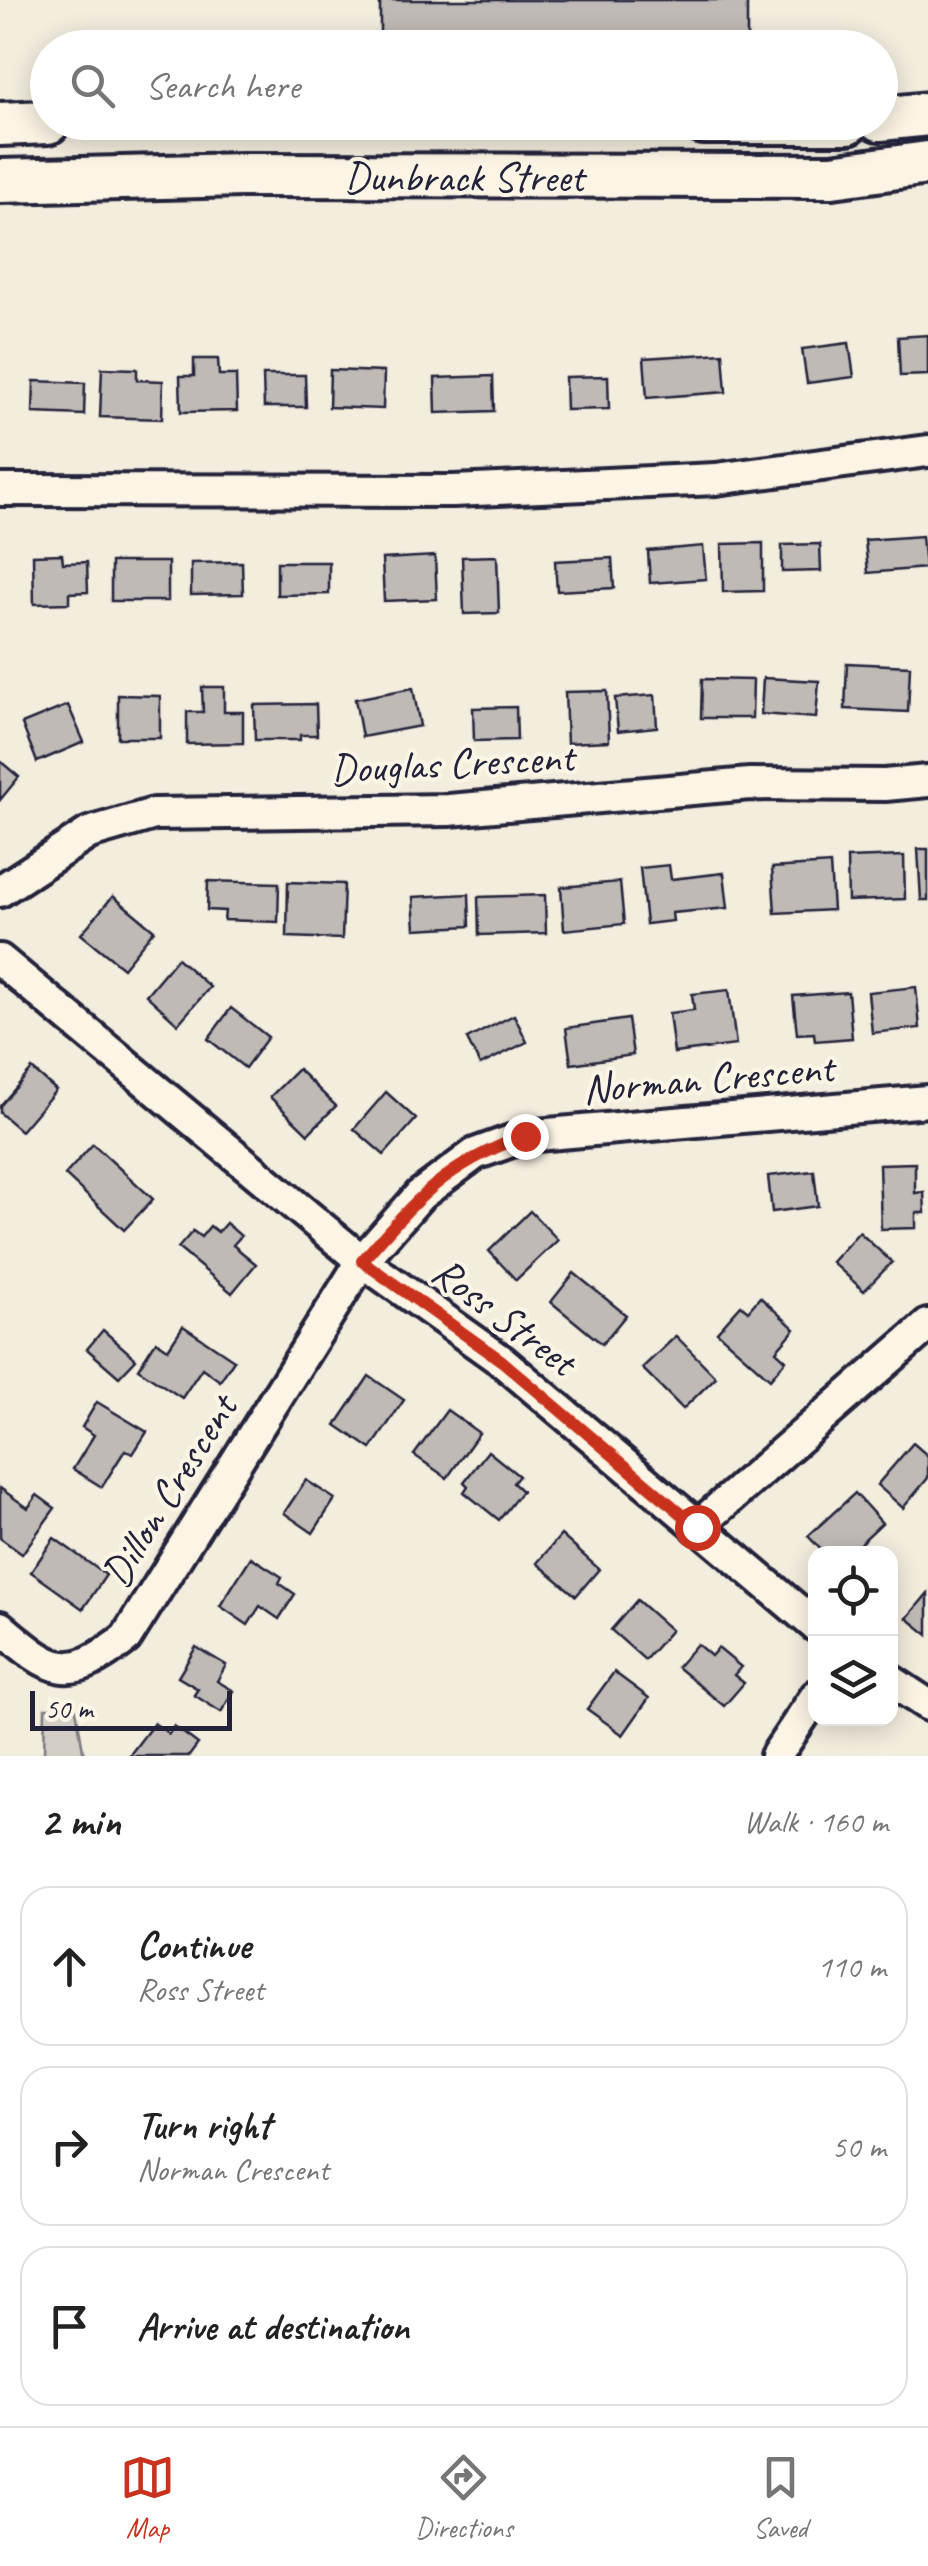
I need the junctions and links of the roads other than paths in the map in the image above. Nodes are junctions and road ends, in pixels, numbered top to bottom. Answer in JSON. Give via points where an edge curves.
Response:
{"nodes":[{"id":1,"x":928,"y":114,"type":"edge"},
{"id":2,"x":898,"y":117,"type":"edge"},
{"id":3,"x":30,"y":123,"type":"edge"},
{"id":4,"x":0,"y":124,"type":"edge"},
{"id":5,"x":928,"y":163,"type":"edge"},
{"id":6,"x":0,"y":181,"type":"edge"},
{"id":7,"x":928,"y":451,"type":"edge"},
{"id":8,"x":0,"y":490,"type":"edge"},
{"id":9,"x":928,"y":781,"type":"edge"},
{"id":10,"x":0,"y":891,"type":"edge"},
{"id":11,"x":0,"y":960,"type":"edge"},
{"id":12,"x":928,"y":1101,"type":"edge"},
{"id":13,"x":362,"y":1261,"type":"junction"},
{"id":14,"x":928,"y":1325,"type":"edge"},
{"id":15,"x":697,"y":1527,"type":"junction"},
{"id":16,"x":808,"y":1619,"type":"edge"},
{"id":17,"x":0,"y":1627,"type":"edge"},
{"id":18,"x":898,"y":1685,"type":"edge"},
{"id":19,"x":928,"y":1704,"type":"edge"},
{"id":20,"x":808,"y":1708,"type":"edge"},
{"id":21,"x":776,"y":1756,"type":"edge"}],
"edges":[{"from":1,"to":2,"type":"main road"},
{"from":3,"to":4,"type":"main road"},
{"from":5,"to":6,"type":"main road","name":"Dunbrack Street","via":[[832,176]]},
{"from":7,"to":8,"type":"street","via":[[716,478],[453,491]]},
{"from":9,"to":10,"type":"street","name":"Douglas Crescent","via":[[750,784],[449,810],[154,814],[89,833]]},
{"from":11,"to":13,"type":"street","name":"Ross Street"},
{"from":12,"to":13,"type":"street","name":"Norman Crescent","via":[[525,1136],[476,1154],[420,1195]]},
{"from":13,"to":15,"type":"street","name":"Ross Street","via":[[502,1361]]},
{"from":13,"to":17,"type":"street","name":"Dillon Crescent","via":[[126,1638],[93,1664],[65,1669],[37,1658]]},
{"from":14,"to":15,"type":"street"},
{"from":15,"to":16,"type":"street","name":"Ross Street"},
{"from":18,"to":19,"type":"street"},
{"from":20,"to":21,"type":"street"}]}
